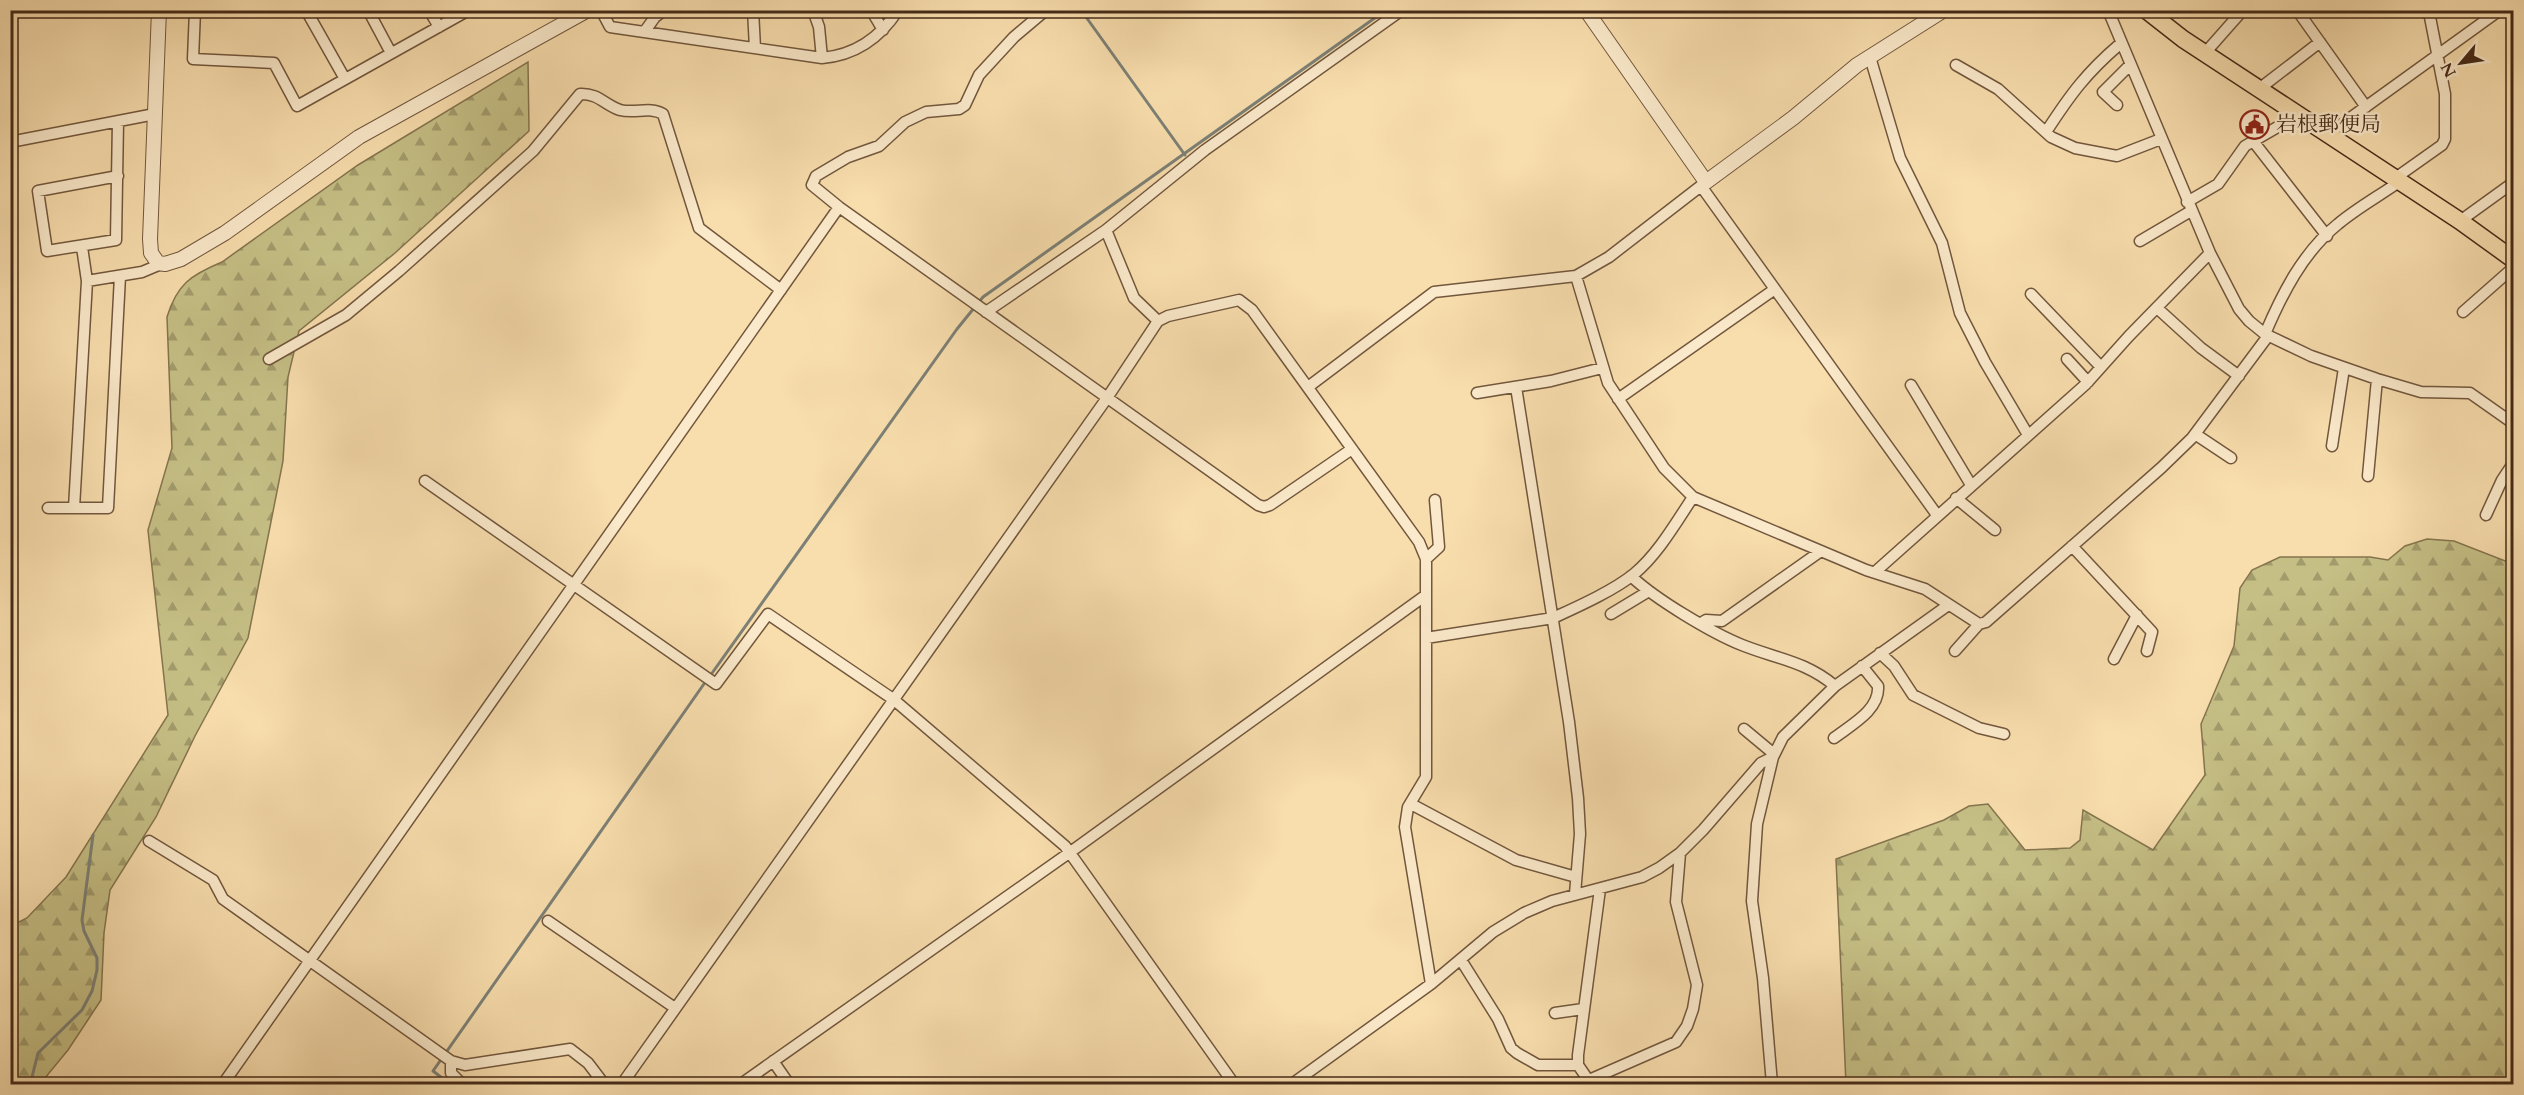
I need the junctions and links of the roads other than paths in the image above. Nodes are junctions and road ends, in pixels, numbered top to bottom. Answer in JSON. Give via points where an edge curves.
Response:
{"nodes":[{"id":1,"x":159,"y":10,"type":"edge"},
{"id":2,"x":195,"y":10,"type":"edge"},
{"id":3,"x":306,"y":10,"type":"edge"},
{"id":4,"x":368,"y":10,"type":"edge"},
{"id":5,"x":429,"y":10,"type":"edge"},
{"id":6,"x":469,"y":10,"type":"edge"},
{"id":7,"x":588,"y":10,"type":"edge"},
{"id":8,"x":601,"y":10,"type":"edge"},
{"id":9,"x":664,"y":10,"type":"edge"},
{"id":10,"x":753,"y":10,"type":"edge"},
{"id":11,"x":813,"y":10,"type":"edge"},
{"id":12,"x":871,"y":10,"type":"edge"},
{"id":13,"x":898,"y":10,"type":"edge"},
{"id":14,"x":1046,"y":10,"type":"edge"},
{"id":15,"x":1402,"y":10,"type":"edge"},
{"id":16,"x":1586,"y":10,"type":"edge"},
{"id":17,"x":1944,"y":10,"type":"edge"},
{"id":18,"x":2108,"y":10,"type":"edge"},
{"id":19,"x":2146,"y":10,"type":"edge"},
{"id":20,"x":2243,"y":10,"type":"edge"},
{"id":21,"x":2298,"y":10,"type":"edge"},
{"id":22,"x":2426,"y":10,"type":"edge"},
{"id":23,"x":2500,"y":10,"type":"edge"},
{"id":24,"x":439,"y":27,"type":"junction"},
{"id":25,"x":883,"y":30,"type":"junction"},
{"id":26,"x":645,"y":31,"type":"junction"},
{"id":27,"x":2320,"y":42,"type":"junction"},
{"id":28,"x":2120,"y":44,"type":"junction"},
{"id":29,"x":755,"y":48,"type":"junction"},
{"id":30,"x":392,"y":53,"type":"junction"},
{"id":31,"x":2205,"y":53,"type":"junction"},
{"id":32,"x":2437,"y":56,"type":"junction"},
{"id":33,"x":1870,"y":57,"type":"junction"},
{"id":34,"x":822,"y":58,"type":"junction"},
{"id":35,"x":1956,"y":65,"type":"dead end"},
{"id":36,"x":2129,"y":66,"type":"junction"},
{"id":37,"x":345,"y":79,"type":"junction"},
{"id":38,"x":2259,"y":89,"type":"junction"},
{"id":39,"x":2117,"y":105,"type":"dead end"},
{"id":40,"x":2366,"y":107,"type":"junction"},
{"id":41,"x":156,"y":114,"type":"junction"},
{"id":42,"x":2298,"y":115,"type":"junction"},
{"id":43,"x":118,"y":121,"type":"junction"},
{"id":44,"x":2046,"y":132,"type":"junction"},
{"id":45,"x":2328,"y":134,"type":"junction"},
{"id":46,"x":2161,"y":139,"type":"junction"},
{"id":47,"x":2253,"y":141,"type":"junction"},
{"id":48,"x":10,"y":142,"type":"edge"},
{"id":49,"x":118,"y":176,"type":"junction"},
{"id":50,"x":2397,"y":181,"type":"junction"},
{"id":51,"x":2514,"y":182,"type":"edge"},
{"id":52,"x":1703,"y":184,"type":"junction"},
{"id":53,"x":2189,"y":206,"type":"junction"},
{"id":54,"x":839,"y":207,"type":"junction"},
{"id":55,"x":2460,"y":221,"type":"junction"},
{"id":56,"x":1106,"y":230,"type":"junction"},
{"id":57,"x":2326,"y":236,"type":"junction"},
{"id":58,"x":2139,"y":241,"type":"dead end"},
{"id":59,"x":82,"y":247,"type":"junction"},
{"id":60,"x":2210,"y":253,"type":"junction"},
{"id":61,"x":2514,"y":260,"type":"edge"},
{"id":62,"x":160,"y":264,"type":"junction"},
{"id":63,"x":2514,"y":267,"type":"edge"},
{"id":64,"x":120,"y":276,"type":"junction"},
{"id":65,"x":1576,"y":276,"type":"junction"},
{"id":66,"x":87,"y":281,"type":"junction"},
{"id":67,"x":1775,"y":289,"type":"junction"},
{"id":68,"x":781,"y":290,"type":"junction"},
{"id":69,"x":2031,"y":294,"type":"dead end"},
{"id":70,"x":2157,"y":308,"type":"junction"},
{"id":71,"x":983,"y":310,"type":"junction"},
{"id":72,"x":2463,"y":312,"type":"dead end"},
{"id":73,"x":1158,"y":321,"type":"junction"},
{"id":74,"x":2266,"y":335,"type":"junction"},
{"id":75,"x":269,"y":359,"type":"dead end"},
{"id":76,"x":2067,"y":359,"type":"dead end"},
{"id":77,"x":2101,"y":367,"type":"junction"},
{"id":78,"x":1602,"y":368,"type":"junction"},
{"id":79,"x":2344,"y":368,"type":"junction"},
{"id":80,"x":2240,"y":376,"type":"junction"},
{"id":81,"x":2377,"y":379,"type":"junction"},
{"id":82,"x":2088,"y":382,"type":"junction"},
{"id":83,"x":1911,"y":386,"type":"dead end"},
{"id":84,"x":1308,"y":387,"type":"junction"},
{"id":85,"x":1516,"y":387,"type":"junction"},
{"id":86,"x":1477,"y":393,"type":"dead end"},
{"id":87,"x":1107,"y":398,"type":"junction"},
{"id":88,"x":1618,"y":399,"type":"junction"},
{"id":89,"x":2514,"y":424,"type":"edge"},
{"id":90,"x":2195,"y":434,"type":"junction"},
{"id":91,"x":2028,"y":435,"type":"junction"},
{"id":92,"x":2332,"y":446,"type":"dead end"},
{"id":93,"x":1352,"y":449,"type":"junction"},
{"id":94,"x":2231,"y":458,"type":"dead end"},
{"id":95,"x":2514,"y":462,"type":"edge"},
{"id":96,"x":2368,"y":476,"type":"dead end"},
{"id":97,"x":426,"y":481,"type":"dead end"},
{"id":98,"x":1971,"y":485,"type":"junction"},
{"id":99,"x":1692,"y":497,"type":"junction"},
{"id":100,"x":1956,"y":498,"type":"junction"},
{"id":101,"x":1435,"y":500,"type":"dead end"},
{"id":102,"x":48,"y":508,"type":"dead end"},
{"id":103,"x":74,"y":508,"type":"junction"},
{"id":104,"x":1936,"y":515,"type":"junction"},
{"id":105,"x":2486,"y":515,"type":"dead end"},
{"id":106,"x":1995,"y":530,"type":"dead end"},
{"id":107,"x":2072,"y":546,"type":"junction"},
{"id":108,"x":1821,"y":551,"type":"junction"},
{"id":109,"x":1426,"y":559,"type":"junction"},
{"id":110,"x":1875,"y":572,"type":"junction"},
{"id":111,"x":1631,"y":576,"type":"junction"},
{"id":112,"x":574,"y":585,"type":"junction"},
{"id":113,"x":1650,"y":591,"type":"junction"},
{"id":114,"x":1426,"y":595,"type":"junction"},
{"id":115,"x":1947,"y":606,"type":"junction"},
{"id":116,"x":1611,"y":614,"type":"dead end"},
{"id":117,"x":2137,"y":615,"type":"junction"},
{"id":118,"x":1552,"y":618,"type":"junction"},
{"id":119,"x":1701,"y":623,"type":"junction"},
{"id":120,"x":1979,"y":624,"type":"junction"},
{"id":121,"x":1426,"y":638,"type":"junction"},
{"id":122,"x":1955,"y":651,"type":"dead end"},
{"id":123,"x":2147,"y":651,"type":"dead end"},
{"id":124,"x":1880,"y":653,"type":"junction"},
{"id":125,"x":2114,"y":659,"type":"dead end"},
{"id":126,"x":1862,"y":666,"type":"junction"},
{"id":127,"x":1835,"y":686,"type":"junction"},
{"id":128,"x":893,"y":699,"type":"junction"},
{"id":129,"x":1744,"y":729,"type":"dead end"},
{"id":130,"x":2004,"y":734,"type":"dead end"},
{"id":131,"x":1834,"y":738,"type":"dead end"},
{"id":132,"x":1773,"y":756,"type":"junction"},
{"id":133,"x":1411,"y":804,"type":"junction"},
{"id":134,"x":149,"y":841,"type":"dead end"},
{"id":135,"x":1069,"y":853,"type":"junction"},
{"id":136,"x":1680,"y":853,"type":"junction"},
{"id":137,"x":1576,"y":876,"type":"junction"},
{"id":138,"x":1600,"y":889,"type":"junction"},
{"id":139,"x":1575,"y":894,"type":"junction"},
{"id":140,"x":548,"y":921,"type":"dead end"},
{"id":141,"x":310,"y":960,"type":"junction"},
{"id":142,"x":1461,"y":960,"type":"junction"},
{"id":143,"x":1431,"y":984,"type":"junction"},
{"id":144,"x":675,"y":1008,"type":"junction"},
{"id":145,"x":1583,"y":1009,"type":"junction"},
{"id":146,"x":1555,"y":1013,"type":"dead end"},
{"id":147,"x":451,"y":1061,"type":"junction"},
{"id":148,"x":773,"y":1062,"type":"junction"},
{"id":149,"x":1578,"y":1065,"type":"junction"},
{"id":150,"x":1590,"y":1082,"type":"edge"},
{"id":151,"x":223,"y":1084,"type":"edge"},
{"id":152,"x":462,"y":1084,"type":"edge"},
{"id":153,"x":604,"y":1084,"type":"edge"},
{"id":154,"x":622,"y":1084,"type":"edge"},
{"id":155,"x":741,"y":1084,"type":"edge"},
{"id":156,"x":789,"y":1084,"type":"edge"},
{"id":157,"x":1234,"y":1084,"type":"edge"},
{"id":158,"x":1292,"y":1084,"type":"edge"},
{"id":159,"x":1773,"y":1084,"type":"edge"}],
"edges":[{"from":1,"to":41,"type":"street"},
{"from":2,"to":37,"type":"street","via":[[193,59],[274,63],[297,106]]},
{"from":3,"to":37,"type":"street"},
{"from":4,"to":30,"type":"street"},
{"from":5,"to":24,"type":"street"},
{"from":6,"to":24,"type":"street"},
{"from":7,"to":62,"type":"street","via":[[359,137],[225,233],[180,259]]},
{"from":8,"to":26,"type":"street","via":[[610,27]]},
{"from":9,"to":26,"type":"street"},
{"from":10,"to":29,"type":"street"},
{"from":11,"to":34,"type":"street"},
{"from":12,"to":25,"type":"street"},
{"from":13,"to":25,"type":"street"},
{"from":14,"to":54,"type":"street","via":[[979,75],[965,105],[926,112],[905,122],[879,146],[848,157],[816,176],[812,185]]},
{"from":15,"to":56,"type":"street","via":[[1205,150]]},
{"from":16,"to":52,"type":"street"},
{"from":17,"to":33,"type":"street"},
{"from":18,"to":28,"type":"street"},
{"from":19,"to":31,"type":"main road"},
{"from":20,"to":31,"type":"street"},
{"from":21,"to":27,"type":"street"},
{"from":22,"to":32,"type":"street"},
{"from":23,"to":32,"type":"street"},
{"from":24,"to":30,"type":"street"},
{"from":25,"to":34,"type":"street","via":[[858,48]]},
{"from":26,"to":29,"type":"street"},
{"from":27,"to":38,"type":"street"},
{"from":27,"to":40,"type":"street"},
{"from":28,"to":36,"type":"street"},
{"from":28,"to":44,"type":"street","via":[[2089,70]]},
{"from":29,"to":34,"type":"street"},
{"from":30,"to":37,"type":"street"},
{"from":31,"to":38,"type":"main road"},
{"from":32,"to":40,"type":"street"},
{"from":32,"to":50,"type":"street","via":[[2445,94],[2445,139]]},
{"from":33,"to":52,"type":"street"},
{"from":33,"to":91,"type":"street","via":[[1900,158],[1942,243],[1959,313]]},
{"from":35,"to":44,"type":"street","via":[[1998,89]]},
{"from":36,"to":39,"type":"street","via":[[2103,92]]},
{"from":36,"to":46,"type":"street"},
{"from":38,"to":42,"type":"main road"},
{"from":40,"to":45,"type":"street"},
{"from":41,"to":43,"type":"street"},
{"from":41,"to":62,"type":"street","via":[[150,238],[151,254]]},
{"from":42,"to":45,"type":"main road"},
{"from":42,"to":47,"type":"street"},
{"from":43,"to":48,"type":"street"},
{"from":43,"to":49,"type":"street"},
{"from":44,"to":46,"type":"street","via":[[2074,148],[2117,156]]},
{"from":45,"to":50,"type":"main road"},
{"from":46,"to":53,"type":"street"},
{"from":47,"to":53,"type":"street","via":[[2236,155],[2218,184]]},
{"from":47,"to":57,"type":"street"},
{"from":49,"to":59,"type":"street","via":[[116,240]]},
{"from":49,"to":59,"type":"street","via":[[38,191],[48,251]]},
{"from":50,"to":55,"type":"main road"},
{"from":50,"to":57,"type":"street"},
{"from":51,"to":55,"type":"street"},
{"from":52,"to":65,"type":"street","via":[[1609,257]]},
{"from":52,"to":67,"type":"street"},
{"from":53,"to":58,"type":"street"},
{"from":53,"to":60,"type":"street"},
{"from":54,"to":68,"type":"street"},
{"from":54,"to":71,"type":"street"},
{"from":55,"to":61,"type":"main road"},
{"from":56,"to":71,"type":"street"},
{"from":56,"to":73,"type":"street","via":[[1131,292]]},
{"from":57,"to":74,"type":"street","via":[[2290,280]]},
{"from":59,"to":66,"type":"street"},
{"from":60,"to":70,"type":"street"},
{"from":60,"to":74,"type":"street","via":[[2239,309]]},
{"from":62,"to":64,"type":"street"},
{"from":63,"to":72,"type":"street"},
{"from":64,"to":66,"type":"street"},
{"from":64,"to":103,"type":"street","via":[[108,508]]},
{"from":65,"to":78,"type":"street"},
{"from":65,"to":84,"type":"street","via":[[1434,292]]},
{"from":66,"to":103,"type":"street"},
{"from":67,"to":88,"type":"street"},
{"from":67,"to":104,"type":"street"},
{"from":68,"to":75,"type":"street","via":[[699,228],[663,114],[657,110],[622,111],[593,94],[580,94],[533,152],[399,271],[346,315]]},
{"from":68,"to":112,"type":"street"},
{"from":69,"to":77,"type":"street"},
{"from":70,"to":77,"type":"street"},
{"from":70,"to":80,"type":"street","via":[[2201,348]]},
{"from":71,"to":87,"type":"street"},
{"from":73,"to":84,"type":"street","via":[[1209,306],[1244,302]]},
{"from":73,"to":87,"type":"street"},
{"from":74,"to":79,"type":"street"},
{"from":74,"to":80,"type":"street"},
{"from":76,"to":82,"type":"street"},
{"from":77,"to":82,"type":"street"},
{"from":78,"to":85,"type":"street"},
{"from":78,"to":88,"type":"street"},
{"from":79,"to":81,"type":"street"},
{"from":79,"to":92,"type":"street"},
{"from":80,"to":90,"type":"street"},
{"from":81,"to":89,"type":"street","via":[[2421,392],[2470,393]]},
{"from":81,"to":96,"type":"street"},
{"from":82,"to":91,"type":"street"},
{"from":83,"to":98,"type":"street"},
{"from":84,"to":93,"type":"street"},
{"from":85,"to":86,"type":"street"},
{"from":85,"to":118,"type":"street"},
{"from":87,"to":93,"type":"street","via":[[1264,507]]},
{"from":87,"to":128,"type":"street"},
{"from":88,"to":99,"type":"street","via":[[1664,468]]},
{"from":90,"to":94,"type":"street"},
{"from":90,"to":107,"type":"street"},
{"from":91,"to":98,"type":"street"},
{"from":93,"to":109,"type":"street","via":[[1419,543]]},
{"from":95,"to":105,"type":"street"},
{"from":97,"to":112,"type":"street"},
{"from":98,"to":100,"type":"street"},
{"from":99,"to":108,"type":"street"},
{"from":99,"to":111,"type":"street","via":[[1665,538]]},
{"from":100,"to":104,"type":"street"},
{"from":100,"to":106,"type":"street"},
{"from":101,"to":109,"type":"street","via":[[1439,547]]},
{"from":102,"to":103,"type":"street"},
{"from":104,"to":110,"type":"street"},
{"from":107,"to":117,"type":"street"},
{"from":107,"to":120,"type":"street"},
{"from":108,"to":110,"type":"street"},
{"from":108,"to":119,"type":"street","via":[[1722,621]]},
{"from":109,"to":114,"type":"street"},
{"from":110,"to":115,"type":"street","via":[[1924,589]]},
{"from":111,"to":113,"type":"street"},
{"from":111,"to":118,"type":"street"},
{"from":112,"to":128,"type":"street","via":[[716,684],[768,614]]},
{"from":112,"to":141,"type":"street"},
{"from":113,"to":116,"type":"street"},
{"from":113,"to":119,"type":"street"},
{"from":114,"to":121,"type":"street"},
{"from":114,"to":135,"type":"street"},
{"from":115,"to":120,"type":"street"},
{"from":115,"to":124,"type":"street"},
{"from":117,"to":123,"type":"street","via":[[2152,632]]},
{"from":117,"to":125,"type":"street"},
{"from":118,"to":121,"type":"street"},
{"from":118,"to":137,"type":"street","via":[[1578,798]]},
{"from":119,"to":127,"type":"street","via":[[1742,645],[1818,671]]},
{"from":120,"to":122,"type":"street"},
{"from":121,"to":133,"type":"street","via":[[1426,777]]},
{"from":124,"to":126,"type":"street"},
{"from":124,"to":130,"type":"street","via":[[1913,695],[1979,728]]},
{"from":126,"to":127,"type":"street"},
{"from":126,"to":131,"type":"street","via":[[1878,687],[1876,699]]},
{"from":127,"to":132,"type":"street","via":[[1783,737]]},
{"from":128,"to":135,"type":"street"},
{"from":128,"to":144,"type":"street"},
{"from":129,"to":132,"type":"street"},
{"from":132,"to":136,"type":"street","via":[[1761,763]]},
{"from":132,"to":159,"type":"street","via":[[1757,824],[1752,901]]},
{"from":133,"to":137,"type":"street","via":[[1516,860]]},
{"from":133,"to":143,"type":"street","via":[[1406,816],[1406,846]]},
{"from":134,"to":141,"type":"street","via":[[213,880],[223,899]]},
{"from":135,"to":148,"type":"street"},
{"from":135,"to":157,"type":"street"},
{"from":136,"to":138,"type":"street","via":[[1649,874]]},
{"from":136,"to":150,"type":"street","via":[[1676,902],[1697,985],[1687,1026],[1676,1042]]},
{"from":137,"to":139,"type":"street"},
{"from":138,"to":139,"type":"street"},
{"from":138,"to":145,"type":"street"},
{"from":139,"to":142,"type":"street","via":[[1524,913]]},
{"from":140,"to":144,"type":"street"},
{"from":141,"to":147,"type":"street"},
{"from":141,"to":151,"type":"street"},
{"from":142,"to":143,"type":"street"},
{"from":142,"to":149,"type":"street","via":[[1498,1019],[1511,1048],[1538,1065]]},
{"from":143,"to":158,"type":"street"},
{"from":144,"to":154,"type":"street"},
{"from":145,"to":146,"type":"street"},
{"from":145,"to":149,"type":"street"},
{"from":147,"to":152,"type":"street","via":[[451,1073]]},
{"from":147,"to":153,"type":"street","via":[[465,1065],[570,1049],[588,1063]]},
{"from":148,"to":155,"type":"street"},
{"from":148,"to":156,"type":"street"},
{"from":149,"to":150,"type":"street"}]}
